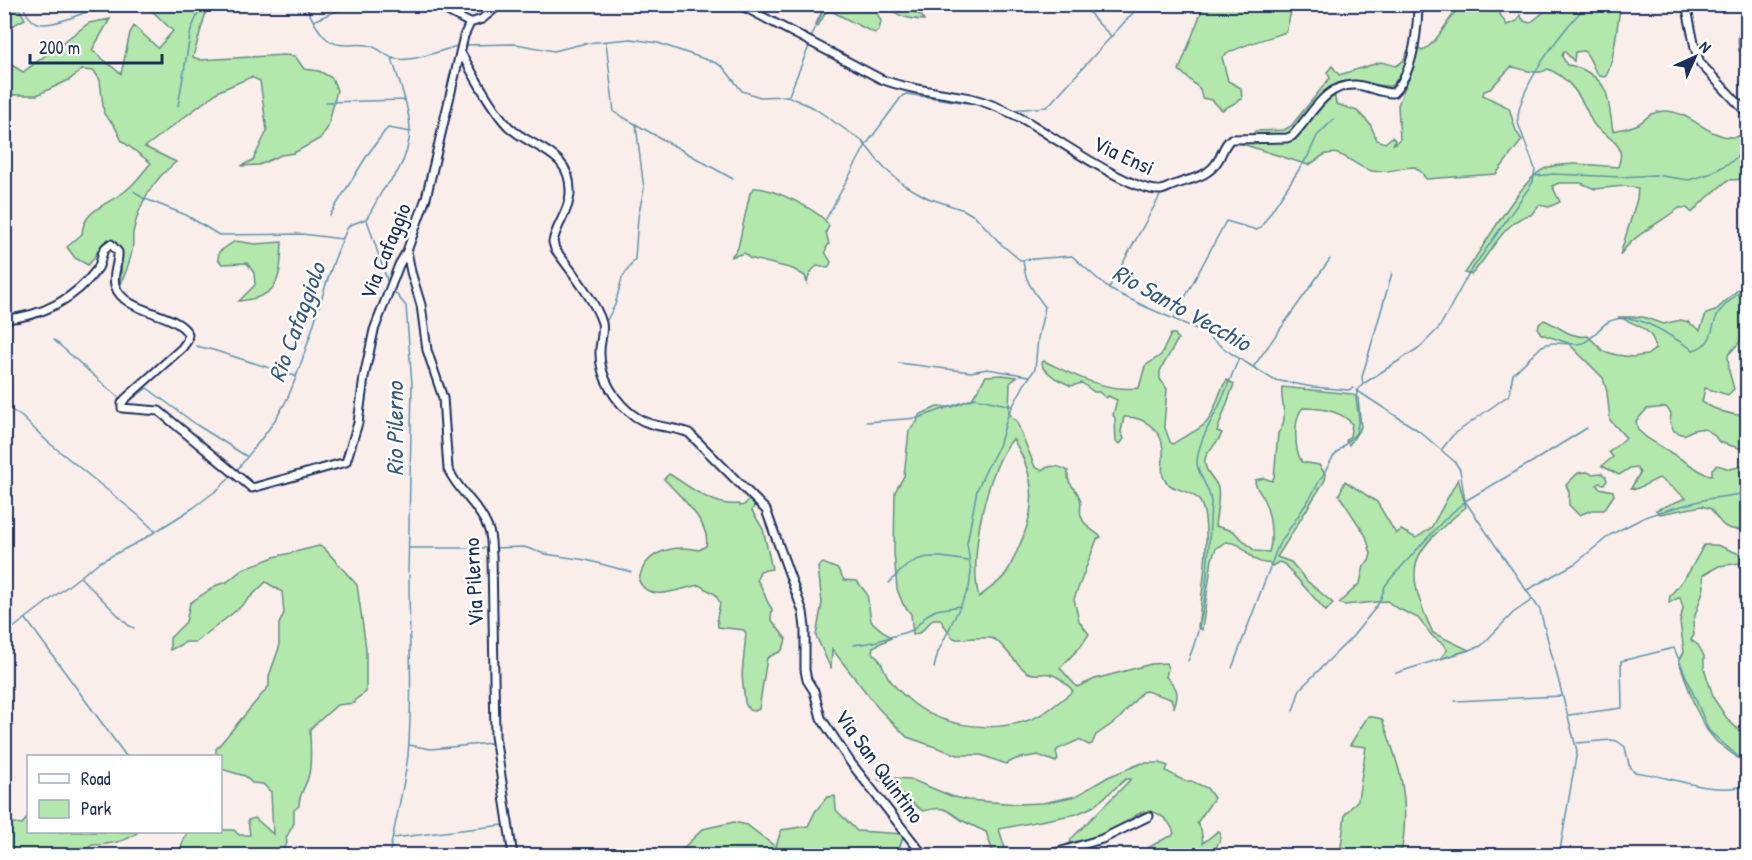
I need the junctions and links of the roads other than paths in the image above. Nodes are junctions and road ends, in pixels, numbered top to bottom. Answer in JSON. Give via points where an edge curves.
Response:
{"nodes":[{"id":1,"x":434,"y":4,"type":"edge"},
{"id":2,"x":500,"y":4,"type":"edge"},
{"id":3,"x":735,"y":4,"type":"edge"},
{"id":4,"x":1419,"y":4,"type":"edge"},
{"id":5,"x":1686,"y":4,"type":"edge"},
{"id":6,"x":470,"y":23,"type":"junction"},
{"id":7,"x":462,"y":51,"type":"junction"},
{"id":8,"x":1748,"y":114,"type":"edge"},
{"id":9,"x":407,"y":251,"type":"junction"},
{"id":10,"x":4,"y":319,"type":"edge"},
{"id":11,"x":1149,"y":816,"type":"dead end"},
{"id":12,"x":513,"y":855,"type":"edge"},
{"id":13,"x":924,"y":855,"type":"edge"},
{"id":14,"x":1045,"y":855,"type":"edge"}],
"edges":[{"from":1,"to":6,"type":"street"},
{"from":2,"to":6,"type":"street","via":[[482,19]]},
{"from":3,"to":4,"type":"street","name":"Via Ensi","via":[[898,86],[969,98],[1007,111],[1118,177],[1163,190],[1212,169],[1231,139],[1292,136],[1326,96],[1338,88],[1358,85],[1393,93],[1408,68]]},
{"from":5,"to":8,"type":"street","via":[[1700,63]]},
{"from":6,"to":7,"type":"street"},
{"from":7,"to":9,"type":"street","name":"Via Cafaggio","via":[[426,198]]},
{"from":7,"to":13,"type":"street","name":"Via San Quintino","via":[[509,126],[558,158],[565,168],[569,202],[553,242],[602,323],[601,363],[608,386],[644,422],[689,433],[766,510],[803,612],[805,670],[818,712],[851,763]]},
{"from":9,"to":10,"type":"street","name":"Via Cafaggio","via":[[374,330],[358,423],[346,462],[252,488],[159,411],[122,408],[125,399],[182,348],[188,334],[180,326],[119,295],[114,280],[118,252],[111,244],[103,250],[97,269],[61,303]]},
{"from":9,"to":12,"type":"street","name":"Via Pilerno","via":[[421,305],[427,350],[443,398],[448,469],[489,529],[495,736]]},
{"from":11,"to":14,"type":"street","via":[[1109,836]]}]}
